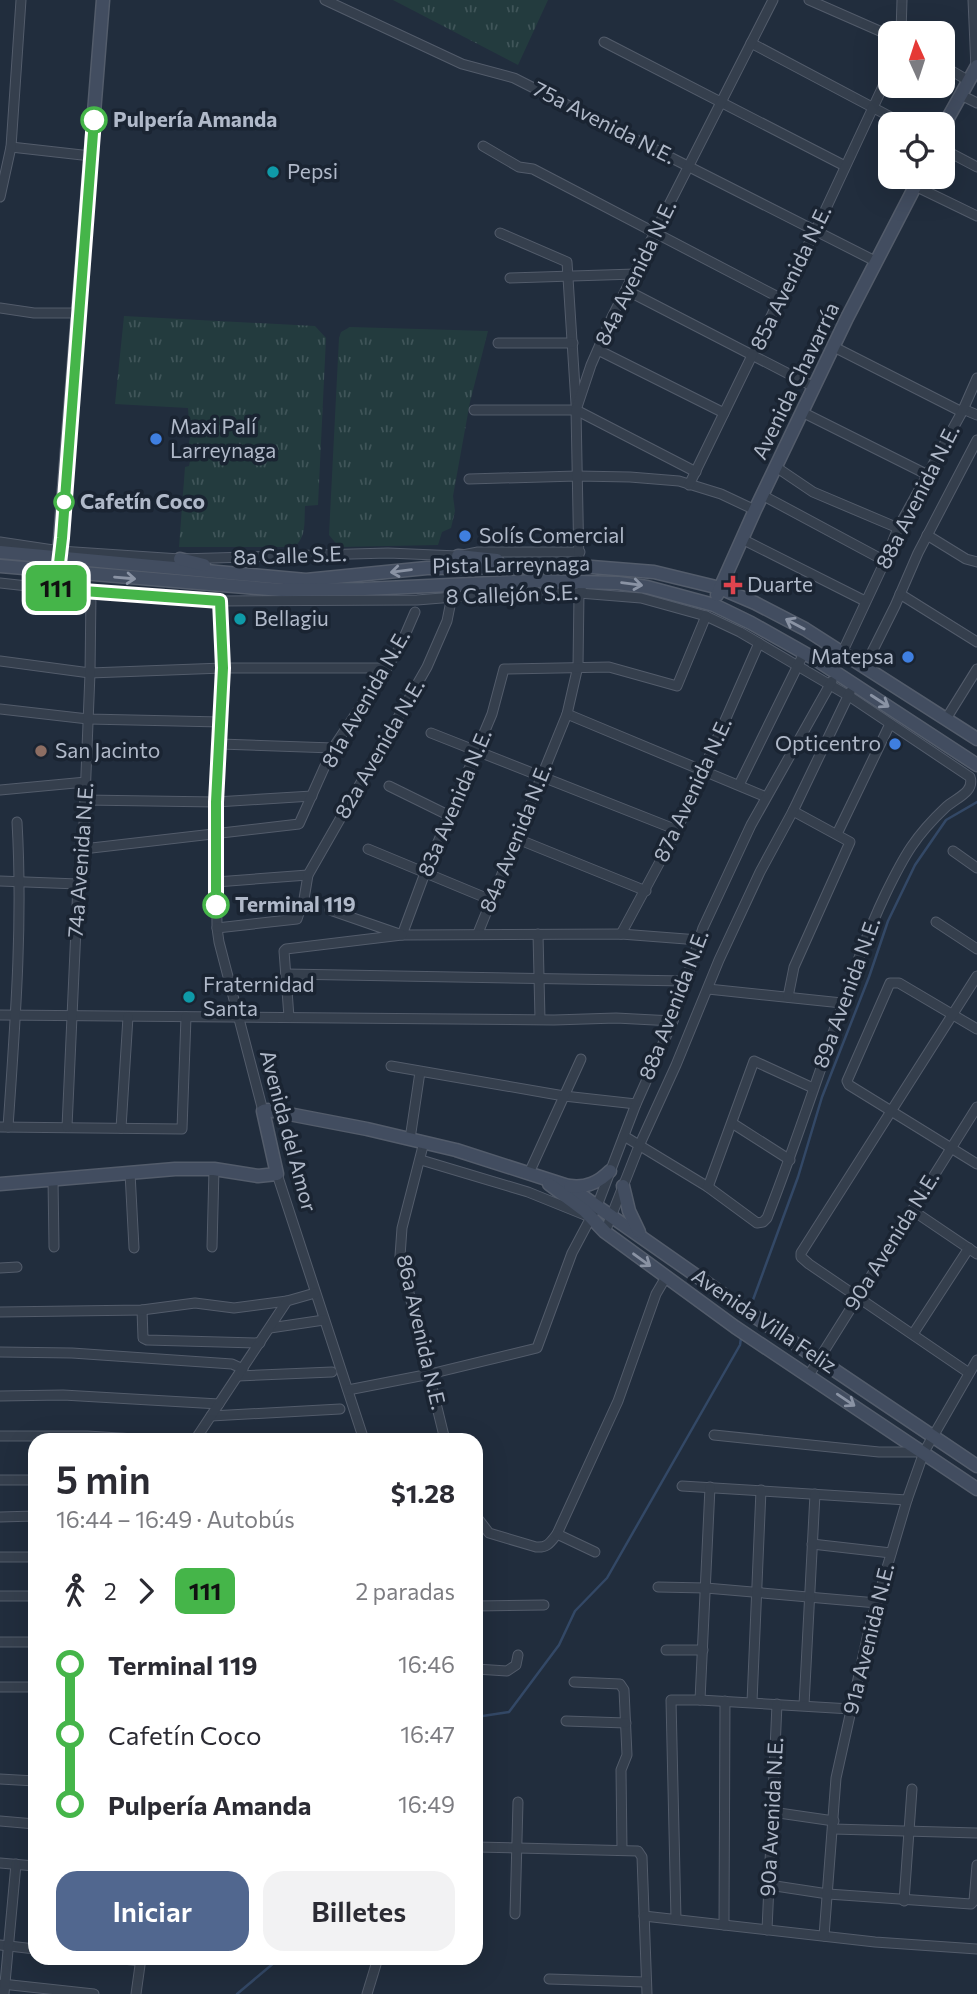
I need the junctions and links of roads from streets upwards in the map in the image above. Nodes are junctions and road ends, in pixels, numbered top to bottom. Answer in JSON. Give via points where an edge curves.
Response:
{"nodes":[{"id":1,"x":22,"y":0,"type":"edge"},
{"id":2,"x":103,"y":0,"type":"edge"},
{"id":3,"x":325,"y":0,"type":"edge"},
{"id":4,"x":773,"y":0,"type":"edge"},
{"id":5,"x":809,"y":0,"type":"edge"},
{"id":6,"x":902,"y":0,"type":"edge"},
{"id":7,"x":973,"y":0,"type":"edge"},
{"id":8,"x":901,"y":21,"type":"edge"},
{"id":9,"x":878,"y":30,"type":"edge"},
{"id":10,"x":604,"y":42,"type":"dead end"},
{"id":11,"x":751,"y":43,"type":"junction"},
{"id":12,"x":956,"y":69,"type":"edge"},
{"id":13,"x":974,"y":72,"type":"edge"},
{"id":14,"x":961,"y":95,"type":"junction"},
{"id":15,"x":878,"y":96,"type":"edge"},
{"id":16,"x":719,"y":103,"type":"junction"},
{"id":17,"x":977,"y":103,"type":"edge"},
{"id":18,"x":872,"y":109,"type":"junction"},
{"id":19,"x":878,"y":112,"type":"edge"},
{"id":20,"x":951,"y":112,"type":"edge"},
{"id":21,"x":484,"y":146,"type":"dead end"},
{"id":22,"x":7,"y":153,"type":"edge"},
{"id":23,"x":955,"y":155,"type":"edge"},
{"id":24,"x":91,"y":156,"type":"junction"},
{"id":25,"x":689,"y":166,"type":"junction"},
{"id":26,"x":845,"y":166,"type":"junction"},
{"id":27,"x":977,"y":167,"type":"edge"},
{"id":28,"x":914,"y":189,"type":"edge"},
{"id":29,"x":931,"y":189,"type":"edge"},
{"id":30,"x":0,"y":197,"type":"edge"},
{"id":31,"x":977,"y":216,"type":"edge"},
{"id":32,"x":656,"y":232,"type":"junction"},
{"id":33,"x":816,"y":232,"type":"junction"},
{"id":34,"x":500,"y":233,"type":"dead end"},
{"id":35,"x":877,"y":262,"type":"junction"},
{"id":36,"x":635,"y":274,"type":"junction"},
{"id":37,"x":569,"y":275,"type":"junction"},
{"id":38,"x":510,"y":278,"type":"dead end"},
{"id":39,"x":626,"y":290,"type":"junction"},
{"id":40,"x":780,"y":298,"type":"junction"},
{"id":41,"x":0,"y":308,"type":"edge"},
{"id":42,"x":79,"y":313,"type":"junction"},
{"id":43,"x":498,"y":343,"type":"dead end"},
{"id":44,"x":573,"y":343,"type":"junction"},
{"id":45,"x":834,"y":347,"type":"junction"},
{"id":46,"x":598,"y":350,"type":"junction"},
{"id":47,"x":753,"y":354,"type":"junction"},
{"id":48,"x":977,"y":378,"type":"edge"},
{"id":49,"x":814,"y":387,"type":"junction"},
{"id":50,"x":474,"y":410,"type":"dead end"},
{"id":51,"x":576,"y":410,"type":"junction"},
{"id":52,"x":962,"y":410,"type":"junction"},
{"id":53,"x":802,"y":412,"type":"junction"},
{"id":54,"x":724,"y":413,"type":"junction"},
{"id":55,"x":977,"y":415,"type":"edge"},
{"id":56,"x":977,"y":440,"type":"edge"},
{"id":57,"x":776,"y":467,"type":"junction"},
{"id":58,"x":696,"y":471,"type":"junction"},
{"id":59,"x":926,"y":474,"type":"junction"},
{"id":60,"x":577,"y":476,"type":"junction"},
{"id":61,"x":469,"y":479,"type":"dead end"},
{"id":62,"x":689,"y":485,"type":"junction"},
{"id":63,"x":762,"y":495,"type":"junction"},
{"id":64,"x":755,"y":510,"type":"junction"},
{"id":65,"x":898,"y":528,"type":"junction"},
{"id":66,"x":927,"y":535,"type":"junction"},
{"id":67,"x":742,"y":539,"type":"junction"},
{"id":68,"x":0,"y":542,"type":"edge"},
{"id":69,"x":0,"y":552,"type":"edge"},
{"id":70,"x":580,"y":552,"type":"junction"},
{"id":71,"x":458,"y":556,"type":"junction"},
{"id":72,"x":180,"y":559,"type":"junction"},
{"id":73,"x":59,"y":561,"type":"junction"},
{"id":74,"x":885,"y":561,"type":"junction"},
{"id":75,"x":977,"y":562,"type":"edge"},
{"id":76,"x":0,"y":566,"type":"edge"},
{"id":77,"x":579,"y":566,"type":"junction"},
{"id":78,"x":543,"y":567,"type":"junction"},
{"id":79,"x":246,"y":575,"type":"junction"},
{"id":80,"x":588,"y":582,"type":"junction"},
{"id":81,"x":0,"y":583,"type":"edge"},
{"id":82,"x":720,"y":588,"type":"junction"},
{"id":83,"x":56,"y":589,"type":"junction"},
{"id":84,"x":91,"y":593,"type":"junction"},
{"id":85,"x":579,"y":593,"type":"junction"},
{"id":86,"x":900,"y":593,"type":"junction"},
{"id":87,"x":452,"y":596,"type":"junction"},
{"id":88,"x":220,"y":601,"type":"junction"},
{"id":89,"x":865,"y":601,"type":"junction"},
{"id":90,"x":714,"y":605,"type":"junction"},
{"id":91,"x":415,"y":612,"type":"dead end"},
{"id":92,"x":706,"y":617,"type":"junction"},
{"id":93,"x":977,"y":642,"type":"edge"},
{"id":94,"x":759,"y":643,"type":"junction"},
{"id":95,"x":842,"y":653,"type":"junction"},
{"id":96,"x":809,"y":656,"type":"junction"},
{"id":97,"x":0,"y":661,"type":"edge"},
{"id":98,"x":797,"y":665,"type":"junction"},
{"id":99,"x":578,"y":666,"type":"junction"},
{"id":100,"x":223,"y":668,"type":"junction"},
{"id":101,"x":387,"y":668,"type":"junction"},
{"id":102,"x":863,"y":668,"type":"junction"},
{"id":103,"x":977,"y":669,"type":"edge"},
{"id":104,"x":90,"y":673,"type":"junction"},
{"id":105,"x":833,"y":679,"type":"junction"},
{"id":106,"x":851,"y":690,"type":"junction"},
{"id":107,"x":0,"y":709,"type":"edge"},
{"id":108,"x":567,"y":713,"type":"junction"},
{"id":109,"x":88,"y":719,"type":"junction"},
{"id":110,"x":946,"y":719,"type":"junction"},
{"id":111,"x":221,"y":722,"type":"junction"},
{"id":112,"x":891,"y":724,"type":"junction"},
{"id":113,"x":921,"y":728,"type":"junction"},
{"id":114,"x":431,"y":733,"type":"dead end"},
{"id":115,"x":977,"y":739,"type":"edge"},
{"id":116,"x":220,"y":744,"type":"junction"},
{"id":117,"x":334,"y":748,"type":"junction"},
{"id":118,"x":478,"y":751,"type":"junction"},
{"id":119,"x":944,"y":752,"type":"junction"},
{"id":120,"x":977,"y":753,"type":"edge"},
{"id":121,"x":977,"y":765,"type":"edge"},
{"id":122,"x":703,"y":770,"type":"junction"},
{"id":123,"x":541,"y":777,"type":"junction"},
{"id":124,"x":86,"y":782,"type":"junction"},
{"id":125,"x":739,"y":785,"type":"junction"},
{"id":126,"x":389,"y":786,"type":"dead end"},
{"id":127,"x":0,"y":790,"type":"edge"},
{"id":128,"x":312,"y":796,"type":"junction"},
{"id":129,"x":766,"y":797,"type":"junction"},
{"id":130,"x":85,"y":800,"type":"junction"},
{"id":131,"x":216,"y":802,"type":"junction"},
{"id":132,"x":793,"y":811,"type":"junction"},
{"id":133,"x":450,"y":816,"type":"junction"},
{"id":134,"x":17,"y":822,"type":"dead end"},
{"id":135,"x":677,"y":830,"type":"junction"},
{"id":136,"x":837,"y":834,"type":"junction"},
{"id":137,"x":217,"y":835,"type":"junction"},
{"id":138,"x":515,"y":838,"type":"junction"},
{"id":139,"x":83,"y":849,"type":"junction"},
{"id":140,"x":368,"y":849,"type":"dead end"},
{"id":141,"x":953,"y":851,"type":"dead end"},
{"id":142,"x":977,"y":868,"type":"edge"},
{"id":143,"x":425,"y":873,"type":"junction"},
{"id":144,"x":308,"y":875,"type":"junction"},
{"id":145,"x":0,"y":881,"type":"edge"},
{"id":146,"x":216,"y":882,"type":"junction"},
{"id":147,"x":20,"y":883,"type":"junction"},
{"id":148,"x":78,"y":884,"type":"junction"},
{"id":149,"x":646,"y":891,"type":"junction"},
{"id":150,"x":491,"y":900,"type":"junction"},
{"id":151,"x":330,"y":910,"type":"dead end"},
{"id":152,"x":936,"y":922,"type":"dead end"},
{"id":153,"x":217,"y":928,"type":"junction"},
{"id":154,"x":478,"y":933,"type":"junction"},
{"id":155,"x":538,"y":934,"type":"junction"},
{"id":156,"x":621,"y":934,"type":"junction"},
{"id":157,"x":402,"y":935,"type":"junction"},
{"id":158,"x":699,"y":940,"type":"junction"},
{"id":159,"x":977,"y":948,"type":"edge"},
{"id":160,"x":286,"y":974,"type":"junction"},
{"id":161,"x":977,"y":976,"type":"edge"},
{"id":162,"x":539,"y":978,"type":"junction"},
{"id":163,"x":686,"y":981,"type":"junction"},
{"id":164,"x":708,"y":989,"type":"junction"},
{"id":165,"x":788,"y":997,"type":"junction"},
{"id":166,"x":842,"y":1003,"type":"junction"},
{"id":167,"x":953,"y":1014,"type":"junction"},
{"id":168,"x":0,"y":1015,"type":"edge"},
{"id":169,"x":16,"y":1016,"type":"junction"},
{"id":170,"x":72,"y":1016,"type":"junction"},
{"id":171,"x":128,"y":1017,"type":"junction"},
{"id":172,"x":186,"y":1017,"type":"junction"},
{"id":173,"x":238,"y":1017,"type":"junction"},
{"id":174,"x":289,"y":1017,"type":"junction"},
{"id":175,"x":540,"y":1019,"type":"junction"},
{"id":176,"x":673,"y":1021,"type":"junction"},
{"id":177,"x":977,"y":1029,"type":"edge"},
{"id":178,"x":581,"y":1059,"type":"dead end"},
{"id":179,"x":391,"y":1066,"type":"dead end"},
{"id":180,"x":420,"y":1072,"type":"junction"},
{"id":181,"x":813,"y":1088,"type":"junction"},
{"id":182,"x":564,"y":1096,"type":"junction"},
{"id":183,"x":636,"y":1104,"type":"junction"},
{"id":184,"x":977,"y":1109,"type":"edge"},
{"id":185,"x":263,"y":1111,"type":"junction"},
{"id":186,"x":892,"y":1111,"type":"junction"},
{"id":187,"x":732,"y":1123,"type":"junction"},
{"id":188,"x":4,"y":1127,"type":"edge"},
{"id":189,"x":67,"y":1127,"type":"junction"},
{"id":190,"x":121,"y":1128,"type":"junction"},
{"id":191,"x":624,"y":1136,"type":"junction"},
{"id":192,"x":410,"y":1139,"type":"junction"},
{"id":193,"x":424,"y":1142,"type":"junction"},
{"id":194,"x":639,"y":1146,"type":"junction"},
{"id":195,"x":951,"y":1147,"type":"junction"},
{"id":196,"x":421,"y":1160,"type":"junction"},
{"id":197,"x":790,"y":1160,"type":"junction"},
{"id":198,"x":977,"y":1164,"type":"edge"},
{"id":199,"x":214,"y":1169,"type":"junction"},
{"id":200,"x":610,"y":1171,"type":"junction"},
{"id":201,"x":130,"y":1173,"type":"junction"},
{"id":202,"x":277,"y":1174,"type":"junction"},
{"id":203,"x":533,"y":1174,"type":"junction"},
{"id":204,"x":53,"y":1179,"type":"junction"},
{"id":205,"x":0,"y":1184,"type":"edge"},
{"id":206,"x":568,"y":1186,"type":"junction"},
{"id":207,"x":622,"y":1186,"type":"junction"},
{"id":208,"x":708,"y":1186,"type":"junction"},
{"id":209,"x":912,"y":1210,"type":"junction"},
{"id":210,"x":594,"y":1211,"type":"junction"},
{"id":211,"x":611,"y":1215,"type":"junction"},
{"id":212,"x":605,"y":1232,"type":"junction"},
{"id":213,"x":640,"y":1235,"type":"junction"},
{"id":214,"x":54,"y":1247,"type":"dead end"},
{"id":215,"x":212,"y":1247,"type":"dead end"},
{"id":216,"x":134,"y":1248,"type":"dead end"},
{"id":217,"x":973,"y":1251,"type":"edge"},
{"id":218,"x":17,"y":1267,"type":"dead end"},
{"id":219,"x":0,"y":1268,"type":"edge"},
{"id":220,"x":666,"y":1277,"type":"junction"},
{"id":221,"x":315,"y":1293,"type":"junction"},
{"id":222,"x":858,"y":1297,"type":"junction"},
{"id":223,"x":287,"y":1301,"type":"junction"},
{"id":224,"x":142,"y":1310,"type":"junction"},
{"id":225,"x":0,"y":1312,"type":"edge"},
{"id":226,"x":324,"y":1320,"type":"junction"},
{"id":227,"x":270,"y":1328,"type":"junction"},
{"id":228,"x":913,"y":1334,"type":"junction"},
{"id":229,"x":260,"y":1343,"type":"junction"},
{"id":230,"x":0,"y":1352,"type":"edge"},
{"id":231,"x":819,"y":1359,"type":"junction"},
{"id":232,"x":977,"y":1360,"type":"edge"},
{"id":233,"x":332,"y":1371,"type":"dead end"},
{"id":234,"x":241,"y":1372,"type":"junction"},
{"id":235,"x":969,"y":1373,"type":"junction"},
{"id":236,"x":430,"y":1374,"type":"junction"},
{"id":237,"x":809,"y":1375,"type":"junction"},
{"id":238,"x":348,"y":1390,"type":"junction"},
{"id":239,"x":0,"y":1396,"type":"edge"},
{"id":240,"x":219,"y":1404,"type":"junction"},
{"id":241,"x":340,"y":1409,"type":"dead end"},
{"id":242,"x":211,"y":1416,"type":"junction"},
{"id":243,"x":200,"y":1433,"type":"edge"},
{"id":244,"x":362,"y":1433,"type":"edge"},
{"id":245,"x":443,"y":1433,"type":"edge"},
{"id":246,"x":714,"y":1435,"type":"dead end"},
{"id":247,"x":932,"y":1435,"type":"junction"},
{"id":248,"x":0,"y":1436,"type":"edge"},
{"id":249,"x":28,"y":1436,"type":"edge"},
{"id":250,"x":924,"y":1452,"type":"junction"},
{"id":251,"x":977,"y":1466,"type":"edge"},
{"id":252,"x":0,"y":1479,"type":"edge"},
{"id":253,"x":28,"y":1480,"type":"edge"},
{"id":254,"x":682,"y":1486,"type":"dead end"},
{"id":255,"x":710,"y":1487,"type":"junction"},
{"id":256,"x":977,"y":1489,"type":"edge"},
{"id":257,"x":761,"y":1490,"type":"junction"},
{"id":258,"x":815,"y":1494,"type":"junction"},
{"id":259,"x":907,"y":1500,"type":"junction"},
{"id":260,"x":28,"y":1516,"type":"edge"},
{"id":261,"x":0,"y":1517,"type":"edge"},
{"id":262,"x":483,"y":1525,"type":"edge"},
{"id":263,"x":557,"y":1534,"type":"junction"},
{"id":264,"x":812,"y":1544,"type":"junction"},
{"id":265,"x":595,"y":1552,"type":"dead end"},
{"id":266,"x":891,"y":1553,"type":"junction"},
{"id":267,"x":0,"y":1557,"type":"edge"},
{"id":268,"x":28,"y":1557,"type":"edge"},
{"id":269,"x":658,"y":1587,"type":"dead end"},
{"id":270,"x":706,"y":1588,"type":"junction"},
{"id":271,"x":756,"y":1593,"type":"junction"},
{"id":272,"x":28,"y":1596,"type":"edge"},
{"id":273,"x":0,"y":1597,"type":"edge"},
{"id":274,"x":809,"y":1598,"type":"junction"},
{"id":275,"x":877,"y":1603,"type":"junction"},
{"id":276,"x":544,"y":1605,"type":"dead end"},
{"id":277,"x":483,"y":1606,"type":"edge"},
{"id":278,"x":0,"y":1642,"type":"edge"},
{"id":279,"x":28,"y":1642,"type":"edge"},
{"id":280,"x":666,"y":1650,"type":"dead end"},
{"id":281,"x":703,"y":1650,"type":"junction"},
{"id":282,"x":518,"y":1655,"type":"dead end"},
{"id":283,"x":483,"y":1669,"type":"edge"},
{"id":284,"x":574,"y":1682,"type":"dead end"},
{"id":285,"x":0,"y":1687,"type":"edge"},
{"id":286,"x":28,"y":1687,"type":"edge"},
{"id":287,"x":700,"y":1700,"type":"junction"},
{"id":288,"x":725,"y":1701,"type":"junction"},
{"id":289,"x":752,"y":1702,"type":"junction"},
{"id":290,"x":777,"y":1704,"type":"junction"},
{"id":291,"x":804,"y":1705,"type":"junction"},
{"id":292,"x":851,"y":1709,"type":"junction"},
{"id":293,"x":566,"y":1721,"type":"dead end"},
{"id":294,"x":626,"y":1723,"type":"junction"},
{"id":295,"x":0,"y":1779,"type":"edge"},
{"id":296,"x":28,"y":1781,"type":"edge"},
{"id":297,"x":912,"y":1789,"type":"dead end"},
{"id":298,"x":518,"y":1802,"type":"dead end"},
{"id":299,"x":772,"y":1812,"type":"junction"},
{"id":300,"x":0,"y":1821,"type":"edge"},
{"id":301,"x":28,"y":1823,"type":"edge"},
{"id":302,"x":834,"y":1825,"type":"junction"},
{"id":303,"x":909,"y":1831,"type":"junction"},
{"id":304,"x":977,"y":1833,"type":"edge"},
{"id":305,"x":483,"y":1847,"type":"edge"},
{"id":306,"x":516,"y":1847,"type":"junction"},
{"id":307,"x":622,"y":1849,"type":"junction"},
{"id":308,"x":0,"y":1863,"type":"edge"},
{"id":309,"x":16,"y":1864,"type":"junction"},
{"id":310,"x":28,"y":1865,"type":"edge"},
{"id":311,"x":977,"y":1865,"type":"edge"},
{"id":312,"x":769,"y":1885,"type":"junction"},
{"id":313,"x":828,"y":1894,"type":"junction"},
{"id":314,"x":904,"y":1901,"type":"junction"},
{"id":315,"x":0,"y":1904,"type":"edge"},
{"id":316,"x":12,"y":1905,"type":"junction"},
{"id":317,"x":515,"y":1914,"type":"dead end"},
{"id":318,"x":643,"y":1916,"type":"junction"},
{"id":319,"x":676,"y":1919,"type":"junction"},
{"id":320,"x":724,"y":1925,"type":"junction"},
{"id":321,"x":767,"y":1930,"type":"junction"},
{"id":322,"x":824,"y":1936,"type":"junction"},
{"id":323,"x":4,"y":1945,"type":"edge"},
{"id":324,"x":28,"y":1948,"type":"edge"},
{"id":325,"x":977,"y":1950,"type":"edge"},
{"id":326,"x":140,"y":1965,"type":"edge"},
{"id":327,"x":377,"y":1965,"type":"edge"},
{"id":328,"x":549,"y":1979,"type":"dead end"},
{"id":329,"x":646,"y":1982,"type":"junction"},
{"id":330,"x":3,"y":1987,"type":"edge"},
{"id":331,"x":94,"y":1994,"type":"edge"},
{"id":332,"x":136,"y":1994,"type":"edge"},
{"id":333,"x":367,"y":1994,"type":"edge"},
{"id":334,"x":647,"y":1994,"type":"edge"}],
"edges":[{"from":1,"to":22,"type":"street"},
{"from":2,"to":24,"type":"street"},
{"from":3,"to":25,"type":"street","name":"75a Avenida N.E.","via":[[462,64],[514,78]]},
{"from":4,"to":11,"type":"street","name":"84a Avenida N.E."},
{"from":5,"to":9,"type":"street"},
{"from":6,"to":8,"type":"street"},
{"from":7,"to":13,"type":"street"},
{"from":10,"to":16,"type":"street"},
{"from":11,"to":16,"type":"street","name":"84a Avenida N.E."},
{"from":11,"to":18,"type":"street"},
{"from":12,"to":13,"type":"street"},
{"from":13,"to":14,"type":"street"},
{"from":14,"to":17,"type":"street"},
{"from":14,"to":20,"type":"street"},
{"from":15,"to":18,"type":"street","name":"85a Avenida N.E."},
{"from":16,"to":25,"type":"street","name":"84a Avenida N.E."},
{"from":16,"to":26,"type":"street"},
{"from":18,"to":19,"type":"street"},
{"from":18,"to":26,"type":"street","name":"85a Avenida N.E."},
{"from":21,"to":32,"type":"street"},
{"from":22,"to":24,"type":"street"},
{"from":22,"to":30,"type":"street"},
{"from":23,"to":27,"type":"street"},
{"from":24,"to":42,"type":"street"},
{"from":25,"to":32,"type":"street","name":"84a Avenida N.E."},
{"from":25,"to":33,"type":"street","name":"75a Avenida N.E."},
{"from":26,"to":33,"type":"street","name":"85a Avenida N.E."},
{"from":28,"to":35,"type":"street","name":"Avenida Chavarría"},
{"from":29,"to":31,"type":"street"},
{"from":32,"to":36,"type":"street","name":"84a Avenida N.E."},
{"from":32,"to":40,"type":"street"},
{"from":33,"to":35,"type":"street","name":"75a Avenida N.E."},
{"from":33,"to":40,"type":"street","name":"85a Avenida N.E."},
{"from":34,"to":37,"type":"street","via":[[564,260]]},
{"from":35,"to":45,"type":"street","name":"Avenida Chavarría"},
{"from":36,"to":37,"type":"street"},
{"from":36,"to":39,"type":"street","name":"84a Avenida N.E."},
{"from":37,"to":38,"type":"street"},
{"from":37,"to":44,"type":"street"},
{"from":39,"to":46,"type":"street","name":"84a Avenida N.E."},
{"from":39,"to":47,"type":"street"},
{"from":40,"to":47,"type":"street","name":"85a Avenida N.E."},
{"from":41,"to":42,"type":"street"},
{"from":42,"to":73,"type":"street"},
{"from":43,"to":44,"type":"street"},
{"from":44,"to":51,"type":"street"},
{"from":45,"to":49,"type":"street","name":"Avenida Chavarría"},
{"from":45,"to":52,"type":"street"},
{"from":46,"to":51,"type":"street","name":"84a Avenida N.E."},
{"from":46,"to":54,"type":"street"},
{"from":47,"to":49,"type":"street"},
{"from":47,"to":54,"type":"street","name":"85a Avenida N.E."},
{"from":48,"to":52,"type":"street","name":"88a Avenida N.E."},
{"from":49,"to":53,"type":"street","name":"Avenida Chavarría"},
{"from":50,"to":51,"type":"street"},
{"from":51,"to":58,"type":"street"},
{"from":51,"to":60,"type":"street","name":"84a Avenida N.E."},
{"from":52,"to":55,"type":"street"},
{"from":52,"to":59,"type":"street","name":"88a Avenida N.E."},
{"from":53,"to":57,"type":"street","name":"Avenida Chavarría"},
{"from":53,"to":59,"type":"street"},
{"from":54,"to":58,"type":"street","name":"85a Avenida N.E."},
{"from":56,"to":66,"type":"street","name":"88a Avenida N.E."},
{"from":57,"to":63,"type":"street","name":"Avenida Chavarría"},
{"from":57,"to":65,"type":"street","via":[[813,492]]},
{"from":58,"to":62,"type":"street","name":"85a Avenida N.E."},
{"from":59,"to":65,"type":"street","name":"88a Avenida N.E."},
{"from":60,"to":61,"type":"street"},
{"from":60,"to":62,"type":"street"},
{"from":60,"to":70,"type":"street","name":"84a Avenida N.E."},
{"from":62,"to":64,"type":"street"},
{"from":63,"to":64,"type":"street","name":"Avenida Chavarría"},
{"from":63,"to":74,"type":"street"},
{"from":64,"to":67,"type":"street","name":"Avenida Chavarría"},
{"from":65,"to":74,"type":"street","name":"88a Avenida N.E."},
{"from":66,"to":75,"type":"street"},
{"from":66,"to":86,"type":"street","name":"88a Avenida N.E."},
{"from":67,"to":82,"type":"street","name":"Avenida Chavarría"},
{"from":67,"to":89,"type":"street"},
{"from":68,"to":73,"type":"street","name":"8a Calle S.E."},
{"from":69,"to":73,"type":"street","name":"Pista Larreynaga"},
{"from":70,"to":71,"type":"street","name":"8a Calle S.E."},
{"from":70,"to":77,"type":"street","name":"84a Avenida N.E."},
{"from":71,"to":72,"type":"street","name":"8a Calle S.E.","via":[[388,553]]},
{"from":71,"to":78,"type":"street"},
{"from":72,"to":73,"type":"street","name":"8a Calle S.E."},
{"from":72,"to":79,"type":"street"},
{"from":73,"to":76,"type":"street","name":"Pista Larreynaga"},
{"from":73,"to":79,"type":"street","name":"Pista Larreynaga"},
{"from":73,"to":80,"type":"street","name":"Pista Larreynaga","one_way":true,"via":[[281,590]]},
{"from":73,"to":83,"type":"street"},
{"from":74,"to":89,"type":"street","name":"88a Avenida N.E."},
{"from":77,"to":78,"type":"street","name":"Pista Larreynaga"},
{"from":77,"to":82,"type":"street","name":"Pista Larreynaga","via":[[646,570]]},
{"from":78,"to":79,"type":"street","name":"Pista Larreynaga","one_way":true,"via":[[428,568],[314,580]]},
{"from":80,"to":85,"type":"street"},
{"from":80,"to":90,"type":"street","name":"Pista Larreynaga","one_way":true,"via":[[639,585]]},
{"from":81,"to":83,"type":"street","name":"8 Callejón S.E."},
{"from":82,"to":90,"type":"street","name":"Avenida Chavarría"},
{"from":95,"to":82,"type":"street","name":"Pista Larreynaga","one_way":true,"via":[[805,629]]},
{"from":83,"to":84,"type":"street","name":"8 Callejón S.E."},
{"from":84,"to":88,"type":"street","name":"8 Callejón S.E."},
{"from":84,"to":104,"type":"street","name":"74a Avenida N.E."},
{"from":85,"to":87,"type":"street","name":"8 Callejón S.E."},
{"from":85,"to":92,"type":"street","name":"8 Callejón S.E.","via":[[641,598]]},
{"from":85,"to":99,"type":"street","name":"84a Avenida N.E."},
{"from":86,"to":93,"type":"street"},
{"from":86,"to":102,"type":"street","name":"88a Avenida N.E."},
{"from":87,"to":88,"type":"street","name":"8 Callejón S.E."},
{"from":87,"to":144,"type":"street","name":"82a Avenida N.E.","via":[[447,621],[427,667]]},
{"from":88,"to":100,"type":"street","name":"Avenida del Amor"},
{"from":89,"to":95,"type":"street","name":"88a Avenida N.E."},
{"from":90,"to":96,"type":"street","name":"Pista Larreynaga"},
{"from":91,"to":101,"type":"street","name":"81a Avenida N.E."},
{"from":92,"to":94,"type":"street","name":"8 Callejón S.E."},
{"from":92,"to":99,"type":"street","via":[[677,686],[609,667]]},
{"from":94,"to":98,"type":"street","name":"8 Callejón S.E."},
{"from":94,"to":122,"type":"street","name":"87a Avenida N.E."},
{"from":95,"to":96,"type":"street","via":[[823,651]]},
{"from":95,"to":102,"type":"street","name":"Pista Larreynaga"},
{"from":96,"to":98,"type":"street"},
{"from":96,"to":105,"type":"street","name":"Pista Larreynaga"},
{"from":97,"to":104,"type":"street"},
{"from":98,"to":105,"type":"street","name":"8 Callejón S.E."},
{"from":98,"to":125,"type":"street"},
{"from":99,"to":108,"type":"street","name":"84a Avenida N.E."},
{"from":99,"to":118,"type":"street","name":"83a Avenida N.E.","via":[[504,669]]},
{"from":100,"to":101,"type":"street"},
{"from":100,"to":104,"type":"street"},
{"from":100,"to":111,"type":"street","name":"Avenida del Amor"},
{"from":101,"to":117,"type":"street","name":"81a Avenida N.E."},
{"from":102,"to":110,"type":"street","name":"Pista Larreynaga"},
{"from":103,"to":110,"type":"street"},
{"from":104,"to":109,"type":"street","name":"74a Avenida N.E."},
{"from":105,"to":106,"type":"street","name":"Pista Larreynaga"},
{"from":105,"to":129,"type":"street","name":"88a Avenida N.E."},
{"from":106,"to":112,"type":"street"},
{"from":106,"to":113,"type":"street","name":"Pista Larreynaga","one_way":true},
{"from":106,"to":132,"type":"street","name":"88a Avenida N.E."},
{"from":107,"to":109,"type":"street"},
{"from":108,"to":122,"type":"street"},
{"from":108,"to":123,"type":"street","name":"84a Avenida N.E."},
{"from":109,"to":111,"type":"street"},
{"from":109,"to":124,"type":"street","name":"74a Avenida N.E."},
{"from":110,"to":115,"type":"street","name":"Pista Larreynaga"},
{"from":111,"to":116,"type":"street","name":"Avenida del Amor"},
{"from":112,"to":119,"type":"street"},
{"from":112,"to":136,"type":"street"},
{"from":113,"to":119,"type":"street","name":"Pista Larreynaga"},
{"from":113,"to":120,"type":"street","via":[[967,754]]},
{"from":114,"to":118,"type":"street"},
{"from":116,"to":117,"type":"street"},
{"from":116,"to":131,"type":"street","name":"Avenida del Amor"},
{"from":117,"to":128,"type":"street","name":"81a Avenida N.E."},
{"from":118,"to":123,"type":"street"},
{"from":118,"to":133,"type":"street","name":"83a Avenida N.E."},
{"from":119,"to":121,"type":"street","name":"Pista Larreynaga"},
{"from":119,"to":166,"type":"street","name":"89a Avenida N.E.","via":[[970,777],[970,790],[928,824],[906,852],[872,922]]},
{"from":122,"to":125,"type":"street"},
{"from":122,"to":135,"type":"street","name":"87a Avenida N.E."},
{"from":123,"to":135,"type":"street"},
{"from":123,"to":138,"type":"street","name":"84a Avenida N.E."},
{"from":124,"to":127,"type":"street"},
{"from":124,"to":130,"type":"street","name":"74a Avenida N.E."},
{"from":125,"to":129,"type":"street"},
{"from":126,"to":133,"type":"street"},
{"from":128,"to":131,"type":"street"},
{"from":128,"to":137,"type":"street","name":"81a Avenida N.E.","via":[[299,824]]},
{"from":129,"to":158,"type":"street","name":"88a Avenida N.E."},
{"from":130,"to":131,"type":"street"},
{"from":130,"to":139,"type":"street","name":"74a Avenida N.E."},
{"from":131,"to":137,"type":"street","name":"Avenida del Amor"},
{"from":132,"to":136,"type":"street"},
{"from":132,"to":164,"type":"street","name":"88a Avenida N.E."},
{"from":133,"to":143,"type":"street","name":"83a Avenida N.E."},
{"from":134,"to":147,"type":"street"},
{"from":135,"to":149,"type":"street","name":"87a Avenida N.E."},
{"from":136,"to":165,"type":"street","via":[[849,845],[794,967]]},
{"from":137,"to":139,"type":"street"},
{"from":137,"to":146,"type":"street","name":"Avenida del Amor"},
{"from":138,"to":149,"type":"street"},
{"from":138,"to":150,"type":"street","name":"84a Avenida N.E."},
{"from":139,"to":148,"type":"street","name":"74a Avenida N.E."},
{"from":140,"to":143,"type":"street"},
{"from":141,"to":142,"type":"street"},
{"from":143,"to":150,"type":"street"},
{"from":143,"to":157,"type":"street","name":"83a Avenida N.E."},
{"from":144,"to":146,"type":"street"},
{"from":144,"to":153,"type":"street","name":"82a Avenida N.E.","via":[[297,919]]},
{"from":145,"to":147,"type":"street"},
{"from":146,"to":153,"type":"street","name":"Avenida del Amor"},
{"from":147,"to":148,"type":"street"},
{"from":147,"to":169,"type":"street"},
{"from":148,"to":170,"type":"street","name":"74a Avenida N.E."},
{"from":149,"to":156,"type":"street","name":"87a Avenida N.E."},
{"from":150,"to":154,"type":"street","name":"84a Avenida N.E."},
{"from":151,"to":157,"type":"street"},
{"from":152,"to":159,"type":"street"},
{"from":153,"to":173,"type":"street","name":"Avenida del Amor"},
{"from":154,"to":155,"type":"street"},
{"from":154,"to":157,"type":"street"},
{"from":155,"to":156,"type":"street"},
{"from":155,"to":162,"type":"street"},
{"from":156,"to":158,"type":"street"},
{"from":157,"to":160,"type":"street","via":[[286,949]]},
{"from":158,"to":163,"type":"street","name":"88a Avenida N.E."},
{"from":160,"to":162,"type":"street"},
{"from":160,"to":174,"type":"street"},
{"from":161,"to":167,"type":"street"},
{"from":162,"to":163,"type":"street"},
{"from":162,"to":175,"type":"street"},
{"from":163,"to":176,"type":"street","name":"88a Avenida N.E."},
{"from":164,"to":165,"type":"street"},
{"from":164,"to":194,"type":"street","name":"88a Avenida N.E."},
{"from":165,"to":166,"type":"street"},
{"from":166,"to":181,"type":"street","name":"89a Avenida N.E."},
{"from":167,"to":177,"type":"street"},
{"from":167,"to":186,"type":"street"},
{"from":167,"to":186,"type":"street","via":[[899,983],[890,983],[847,1081]]},
{"from":168,"to":169,"type":"street"},
{"from":169,"to":170,"type":"street"},
{"from":169,"to":188,"type":"street"},
{"from":170,"to":171,"type":"street"},
{"from":170,"to":189,"type":"street","name":"74a Avenida N.E."},
{"from":171,"to":172,"type":"street"},
{"from":171,"to":190,"type":"street"},
{"from":172,"to":173,"type":"street"},
{"from":172,"to":190,"type":"street","via":[[182,1129]]},
{"from":173,"to":174,"type":"street"},
{"from":173,"to":185,"type":"street","name":"Avenida del Amor"},
{"from":174,"to":175,"type":"street"},
{"from":175,"to":176,"type":"street"},
{"from":176,"to":183,"type":"street","name":"88a Avenida N.E."},
{"from":178,"to":182,"type":"street"},
{"from":179,"to":180,"type":"street"},
{"from":180,"to":182,"type":"street"},
{"from":180,"to":192,"type":"street"},
{"from":181,"to":187,"type":"street","via":[[754,1062]]},
{"from":181,"to":197,"type":"street","name":"89a Avenida N.E."},
{"from":182,"to":183,"type":"street"},
{"from":182,"to":203,"type":"street"},
{"from":183,"to":191,"type":"street","name":"88a Avenida N.E."},
{"from":184,"to":195,"type":"street","name":"90a Avenida N.E."},
{"from":185,"to":192,"type":"street","name":"Avenida Villa Feliz"},
{"from":185,"to":202,"type":"street","name":"Avenida del Amor"},
{"from":186,"to":195,"type":"street"},
{"from":186,"to":222,"type":"street","via":[[801,1253]]},
{"from":187,"to":197,"type":"street"},
{"from":187,"to":208,"type":"street"},
{"from":188,"to":189,"type":"street"},
{"from":189,"to":190,"type":"street"},
{"from":191,"to":194,"type":"street"},
{"from":191,"to":200,"type":"street","name":"88a Avenida N.E."},
{"from":192,"to":193,"type":"street","name":"Avenida Villa Feliz"},
{"from":193,"to":196,"type":"street","name":"86a Avenida N.E."},
{"from":193,"to":203,"type":"street","name":"Avenida Villa Feliz"},
{"from":194,"to":207,"type":"street","name":"88a Avenida N.E."},
{"from":194,"to":208,"type":"street"},
{"from":195,"to":198,"type":"street"},
{"from":195,"to":209,"type":"street","name":"90a Avenida N.E."},
{"from":196,"to":210,"type":"street"},
{"from":196,"to":236,"type":"street","name":"86a Avenida N.E.","via":[[402,1228],[400,1256]]},
{"from":197,"to":208,"type":"street","name":"89a Avenida N.E.","via":[[763,1222],[757,1223]]},
{"from":199,"to":201,"type":"street"},
{"from":199,"to":202,"type":"street"},
{"from":199,"to":215,"type":"street"},
{"from":200,"to":206,"type":"street","via":[[596,1183]]},
{"from":200,"to":210,"type":"street","name":"88a Avenida N.E."},
{"from":201,"to":204,"type":"street"},
{"from":201,"to":216,"type":"street"},
{"from":202,"to":221,"type":"street","name":"Avenida del Amor"},
{"from":203,"to":206,"type":"street","name":"Avenida Villa Feliz"},
{"from":203,"to":210,"type":"street","name":"Avenida Villa Feliz"},
{"from":204,"to":205,"type":"street"},
{"from":204,"to":214,"type":"street"},
{"from":206,"to":210,"type":"street","name":"Avenida Villa Feliz"},
{"from":207,"to":211,"type":"street","name":"88a Avenida N.E."},
{"from":207,"to":213,"type":"street"},
{"from":209,"to":217,"type":"street"},
{"from":209,"to":222,"type":"street","name":"90a Avenida N.E."},
{"from":210,"to":211,"type":"street","name":"Avenida Villa Feliz"},
{"from":210,"to":212,"type":"street","name":"Avenida Villa Feliz"},
{"from":210,"to":236,"type":"street","name":"88a Avenida N.E.","via":[[572,1254],[537,1348]]},
{"from":211,"to":212,"type":"street","name":"88a Avenida N.E."},
{"from":211,"to":213,"type":"street","name":"Avenida Villa Feliz"},
{"from":212,"to":220,"type":"street","name":"Avenida Villa Feliz","one_way":true},
{"from":213,"to":231,"type":"street","name":"Avenida Villa Feliz"},
{"from":217,"to":228,"type":"street"},
{"from":218,"to":219,"type":"street"},
{"from":220,"to":237,"type":"street","name":"Avenida Villa Feliz"},
{"from":220,"to":263,"type":"street","via":[[618,1401]]},
{"from":221,"to":223,"type":"street"},
{"from":221,"to":226,"type":"street","name":"Avenida del Amor"},
{"from":222,"to":228,"type":"street"},
{"from":222,"to":231,"type":"street","name":"90a Avenida N.E."},
{"from":223,"to":224,"type":"street","via":[[234,1308],[195,1303]]},
{"from":223,"to":227,"type":"street"},
{"from":224,"to":225,"type":"street"},
{"from":224,"to":229,"type":"street","via":[[146,1340]]},
{"from":226,"to":227,"type":"street"},
{"from":226,"to":238,"type":"street","name":"Avenida del Amor"},
{"from":227,"to":229,"type":"street"},
{"from":228,"to":235,"type":"street"},
{"from":229,"to":234,"type":"street"},
{"from":230,"to":234,"type":"street","via":[[232,1364]]},
{"from":231,"to":237,"type":"street","name":"90a Avenida N.E."},
{"from":231,"to":247,"type":"street","name":"Avenida Villa Feliz"},
{"from":232,"to":235,"type":"street","name":"91a Avenida N.E."},
{"from":233,"to":234,"type":"street"},
{"from":234,"to":240,"type":"street"},
{"from":235,"to":247,"type":"street","name":"91a Avenida N.E."},
{"from":236,"to":238,"type":"street"},
{"from":236,"to":245,"type":"street","name":"86a Avenida N.E."},
{"from":237,"to":250,"type":"street","name":"Avenida Villa Feliz","one_way":true},
{"from":238,"to":244,"type":"street","name":"Avenida del Amor"},
{"from":239,"to":240,"type":"street"},
{"from":240,"to":242,"type":"street"},
{"from":241,"to":242,"type":"street"},
{"from":242,"to":243,"type":"street"},
{"from":246,"to":250,"type":"street","via":[[879,1452]]},
{"from":247,"to":250,"type":"street","name":"91a Avenida N.E."},
{"from":247,"to":251,"type":"street","name":"Avenida Villa Feliz"},
{"from":248,"to":249,"type":"street"},
{"from":250,"to":256,"type":"street","name":"Avenida Villa Feliz"},
{"from":250,"to":259,"type":"street","name":"91a Avenida N.E."},
{"from":252,"to":253,"type":"street"},
{"from":254,"to":255,"type":"street"},
{"from":255,"to":257,"type":"street"},
{"from":255,"to":270,"type":"street"},
{"from":257,"to":258,"type":"street"},
{"from":257,"to":271,"type":"street"},
{"from":258,"to":259,"type":"street"},
{"from":258,"to":264,"type":"street"},
{"from":259,"to":266,"type":"street","name":"91a Avenida N.E."},
{"from":260,"to":261,"type":"street"},
{"from":262,"to":263,"type":"street","via":[[489,1533],[543,1548]]},
{"from":263,"to":265,"type":"street"},
{"from":264,"to":266,"type":"street"},
{"from":264,"to":274,"type":"street"},
{"from":266,"to":275,"type":"street","name":"91a Avenida N.E."},
{"from":267,"to":268,"type":"street"},
{"from":269,"to":270,"type":"street"},
{"from":270,"to":271,"type":"street"},
{"from":270,"to":281,"type":"street"},
{"from":271,"to":274,"type":"street"},
{"from":271,"to":289,"type":"street"},
{"from":272,"to":273,"type":"street"},
{"from":274,"to":275,"type":"street"},
{"from":274,"to":291,"type":"street"},
{"from":275,"to":292,"type":"street","name":"91a Avenida N.E."},
{"from":276,"to":277,"type":"street"},
{"from":278,"to":279,"type":"street"},
{"from":280,"to":281,"type":"street"},
{"from":281,"to":287,"type":"street"},
{"from":282,"to":283,"type":"street","via":[[513,1670]]},
{"from":284,"to":294,"type":"street","via":[[620,1684]]},
{"from":285,"to":286,"type":"street"},
{"from":287,"to":288,"type":"street"},
{"from":287,"to":319,"type":"street","via":[[671,1700]]},
{"from":288,"to":289,"type":"street"},
{"from":288,"to":320,"type":"street"},
{"from":289,"to":290,"type":"street"},
{"from":290,"to":291,"type":"street"},
{"from":290,"to":299,"type":"street","name":"90a Avenida N.E."},
{"from":291,"to":292,"type":"street"},
{"from":292,"to":302,"type":"street","name":"91a Avenida N.E.","via":[[836,1777]]},
{"from":293,"to":294,"type":"street"},
{"from":294,"to":307,"type":"street","via":[[627,1755],[621,1770]]},
{"from":295,"to":296,"type":"street"},
{"from":297,"to":303,"type":"street"},
{"from":298,"to":306,"type":"street"},
{"from":299,"to":302,"type":"street"},
{"from":299,"to":312,"type":"street","name":"90a Avenida N.E."},
{"from":300,"to":301,"type":"street"},
{"from":302,"to":303,"type":"street"},
{"from":302,"to":313,"type":"street","name":"91a Avenida N.E."},
{"from":303,"to":304,"type":"street"},
{"from":303,"to":314,"type":"street"},
{"from":305,"to":306,"type":"street"},
{"from":306,"to":307,"type":"street"},
{"from":306,"to":317,"type":"street"},
{"from":307,"to":318,"type":"street","via":[[638,1851],[642,1857]]},
{"from":308,"to":309,"type":"street"},
{"from":309,"to":310,"type":"street"},
{"from":309,"to":316,"type":"street"},
{"from":311,"to":314,"type":"street","via":[[971,1904]]},
{"from":312,"to":313,"type":"street"},
{"from":312,"to":321,"type":"street","name":"90a Avenida N.E."},
{"from":313,"to":314,"type":"street"},
{"from":313,"to":322,"type":"street","name":"91a Avenida N.E."},
{"from":315,"to":316,"type":"street"},
{"from":316,"to":323,"type":"street"},
{"from":318,"to":319,"type":"street"},
{"from":318,"to":329,"type":"street"},
{"from":319,"to":320,"type":"street"},
{"from":320,"to":321,"type":"street"},
{"from":321,"to":322,"type":"street"},
{"from":322,"to":325,"type":"street"},
{"from":323,"to":324,"type":"street"},
{"from":323,"to":330,"type":"street"},
{"from":326,"to":332,"type":"street"},
{"from":327,"to":333,"type":"street"},
{"from":328,"to":329,"type":"street"},
{"from":329,"to":334,"type":"street"},
{"from":330,"to":331,"type":"street"}]}
